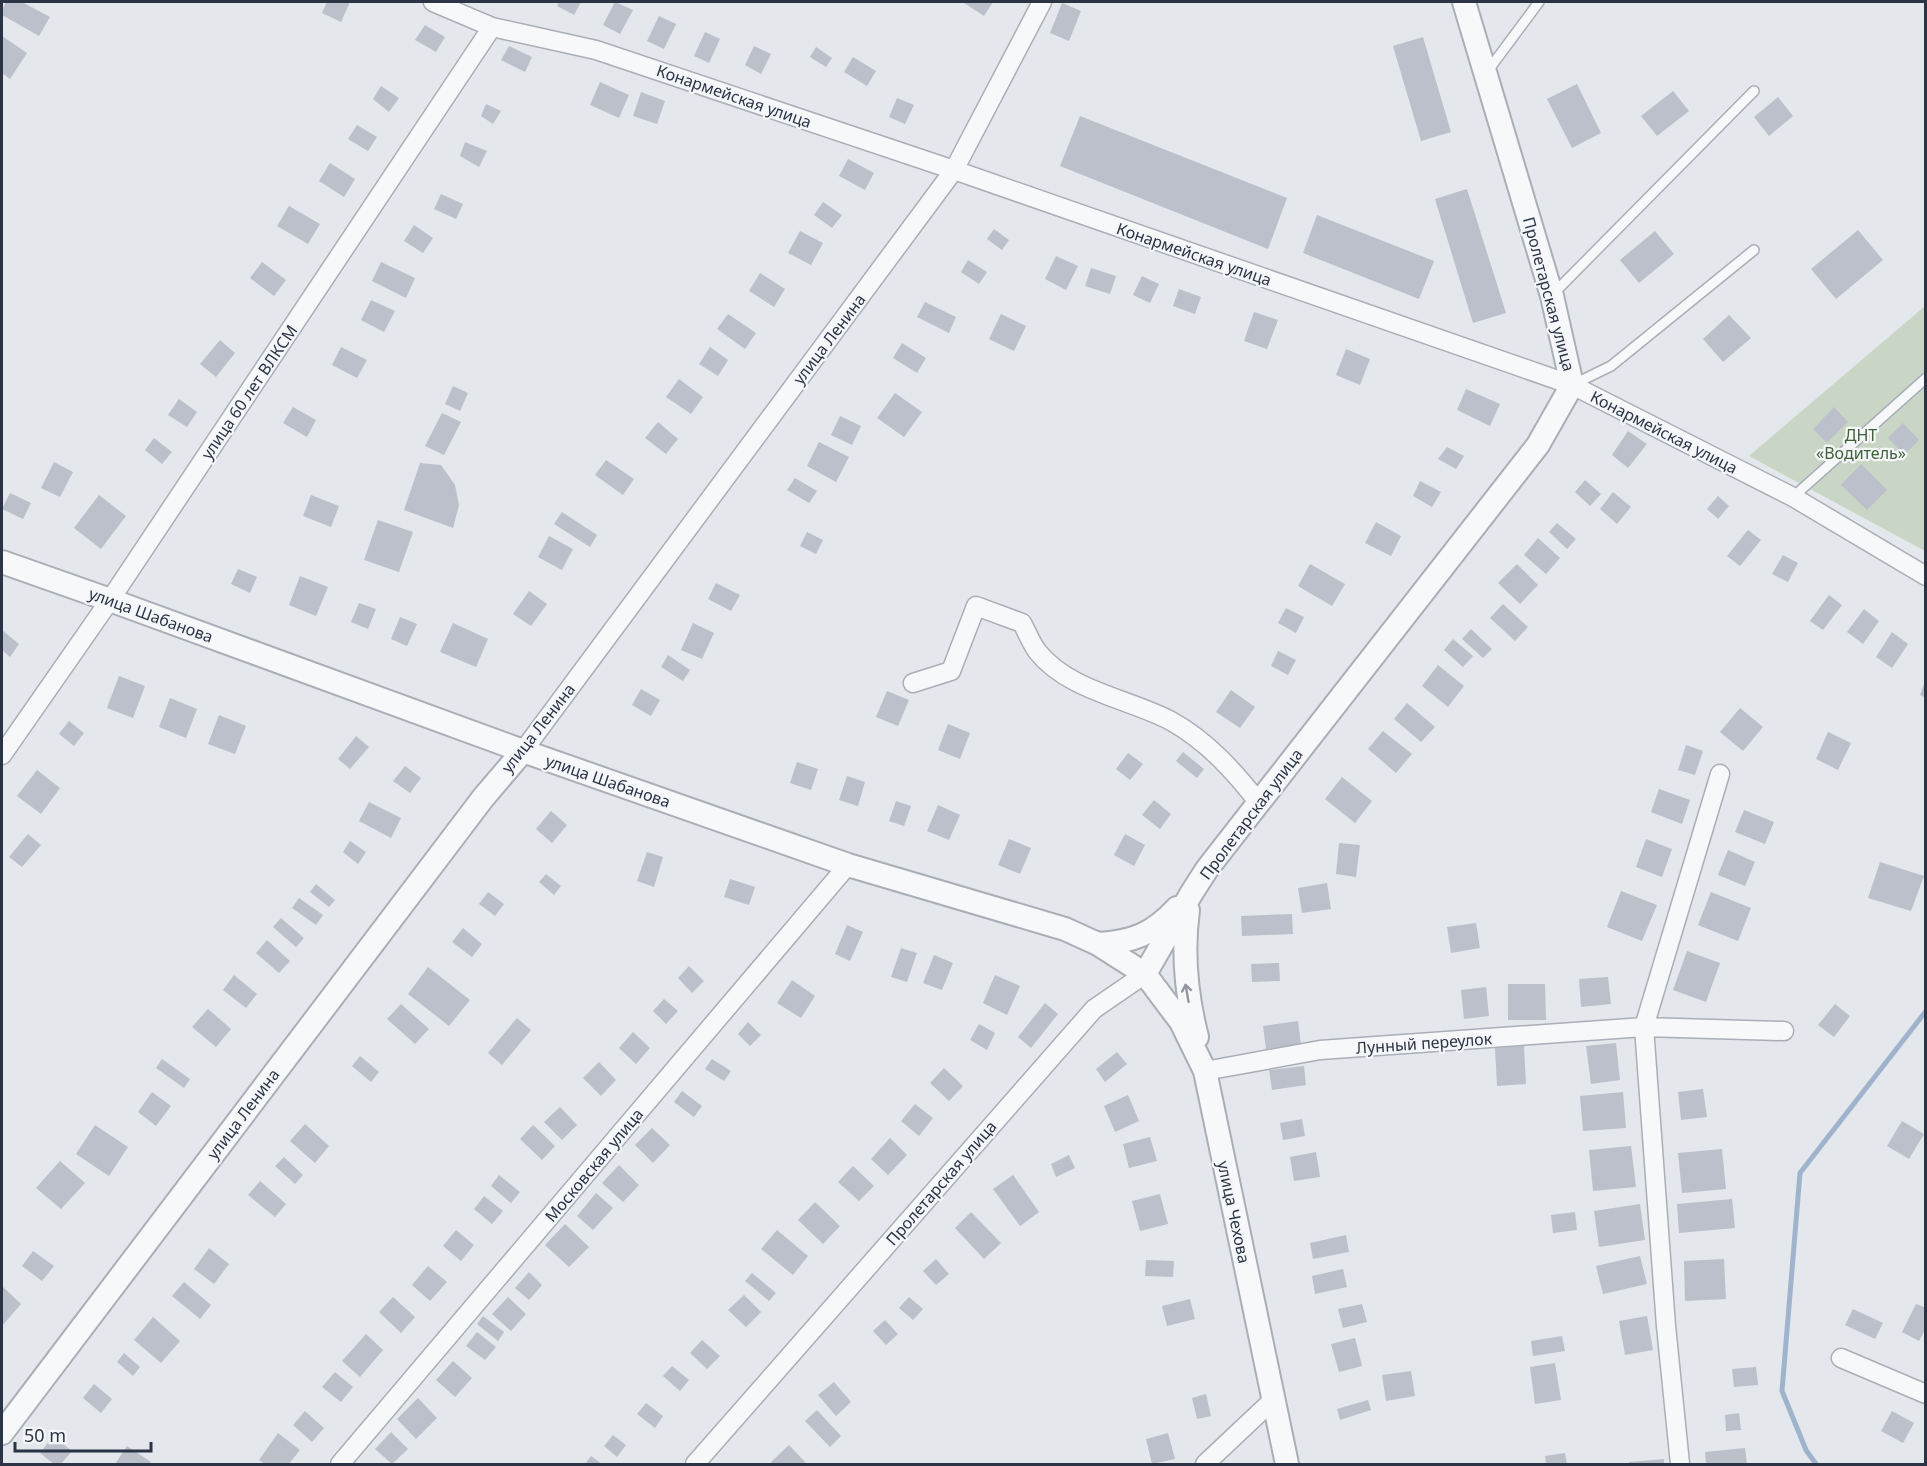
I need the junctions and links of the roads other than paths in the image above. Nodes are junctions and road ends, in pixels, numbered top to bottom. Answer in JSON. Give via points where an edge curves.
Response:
{"nodes":[{"id":1,"x":433,"y":2,"type":"edge"},
{"id":2,"x":1042,"y":2,"type":"edge"},
{"id":3,"x":1464,"y":2,"type":"edge"},
{"id":4,"x":1539,"y":2,"type":"edge"},
{"id":5,"x":492,"y":27,"type":"junction"},
{"id":6,"x":1486,"y":73,"type":"junction"},
{"id":7,"x":1754,"y":91,"type":"dead end"},
{"id":8,"x":954,"y":170,"type":"junction"},
{"id":9,"x":1754,"y":250,"type":"dead end"},
{"id":10,"x":1552,"y":296,"type":"junction"},
{"id":11,"x":1926,"y":378,"type":"edge"},
{"id":12,"x":1572,"y":386,"type":"junction"},
{"id":13,"x":1793,"y":497,"type":"junction"},
{"id":14,"x":2,"y":562,"type":"edge"},
{"id":15,"x":1926,"y":576,"type":"edge"},
{"id":16,"x":110,"y":600,"type":"junction"},
{"id":17,"x":914,"y":683,"type":"dead end"},
{"id":18,"x":523,"y":751,"type":"junction"},
{"id":19,"x":2,"y":755,"type":"edge"},
{"id":20,"x":1720,"y":774,"type":"dead end"},
{"id":21,"x":1258,"y":803,"type":"junction"},
{"id":22,"x":848,"y":865,"type":"junction"},
{"id":23,"x":1191,"y":894,"type":"junction"},
{"id":24,"x":1098,"y":944,"type":"junction"},
{"id":25,"x":1145,"y":974,"type":"junction"},
{"id":26,"x":1644,"y":1027,"type":"junction"},
{"id":27,"x":1784,"y":1031,"type":"dead end"},
{"id":28,"x":1205,"y":1071,"type":"junction"},
{"id":29,"x":1841,"y":1358,"type":"dead end"},
{"id":30,"x":1926,"y":1394,"type":"edge"},
{"id":31,"x":1273,"y":1400,"type":"junction"},
{"id":32,"x":2,"y":1433,"type":"edge"},
{"id":33,"x":340,"y":1464,"type":"edge"},
{"id":34,"x":695,"y":1464,"type":"edge"},
{"id":35,"x":1205,"y":1464,"type":"edge"},
{"id":36,"x":1287,"y":1464,"type":"edge"},
{"id":37,"x":1680,"y":1464,"type":"edge"}],
"edges":[{"from":1,"to":5,"type":"street","name":"Конармейская улица"},
{"from":2,"to":8,"type":"street","name":"улица Ленина"},
{"from":3,"to":6,"type":"street","name":"Пролетарская улица"},
{"from":4,"to":6,"type":"lane"},
{"from":5,"to":8,"type":"street","name":"Конармейская улица","via":[[596,50]]},
{"from":5,"to":16,"type":"street","name":"улица 60 лет ВЛКСМ"},
{"from":6,"to":10,"type":"street","name":"Пролетарская улица"},
{"from":7,"to":10,"type":"lane"},
{"from":8,"to":12,"type":"street","name":"Конармейская улица"},
{"from":8,"to":18,"type":"street","name":"улица Ленина"},
{"from":9,"to":12,"type":"lane","via":[[1611,366]]},
{"from":10,"to":12,"type":"street","name":"Пролетарская улица"},
{"from":11,"to":13,"type":"lane"},
{"from":12,"to":13,"type":"street","name":"Конармейская улица"},
{"from":12,"to":21,"type":"street","name":"Пролетарская улица","via":[[1538,445]]},
{"from":13,"to":15,"type":"street","name":"Конармейская улица"},
{"from":14,"to":16,"type":"street","name":"улица Шабанова"},
{"from":16,"to":18,"type":"street","name":"улица Шабанова"},
{"from":16,"to":19,"type":"street","name":"улица 60 лет ВЛКСМ"},
{"from":17,"to":21,"type":"street","via":[[951,671],[976,606],[1022,623],[1037,651],[1056,670],[1107,697],[1171,721],[1201,741],[1232,770]]},
{"from":18,"to":22,"type":"street","name":"улица Шабанова"},
{"from":18,"to":32,"type":"street","name":"улица Ленина","via":[[483,798]]},
{"from":20,"to":26,"type":"street"},
{"from":21,"to":23,"type":"street","name":"Пролетарская улица"},
{"from":22,"to":24,"type":"street","name":"улица Шабанова","via":[[1065,929]]},
{"from":22,"to":33,"type":"street","name":"Московская улица"},
{"from":23,"to":24,"type":"street","via":[[1144,935],[1121,943]]},
{"from":23,"to":25,"type":"street","name":"Пролетарская улица"},
{"from":28,"to":23,"type":"street","one_way":true,"via":[[1185,980],[1184,939]]},
{"from":24,"to":25,"type":"street","name":"улица Шабанова"},
{"from":25,"to":28,"type":"street","name":"улица Чехова","via":[[1181,1022]]},
{"from":25,"to":34,"type":"street","name":"Пролетарская улица","via":[[1094,1009]]},
{"from":26,"to":27,"type":"street","name":"Лунный переулок"},
{"from":26,"to":28,"type":"street","name":"Лунный переулок","via":[[1320,1050]]},
{"from":26,"to":37,"type":"street"},
{"from":28,"to":31,"type":"street","name":"улица Чехова"},
{"from":29,"to":30,"type":"street"},
{"from":31,"to":35,"type":"street"},
{"from":31,"to":36,"type":"street","name":"улица Чехова"}]}
